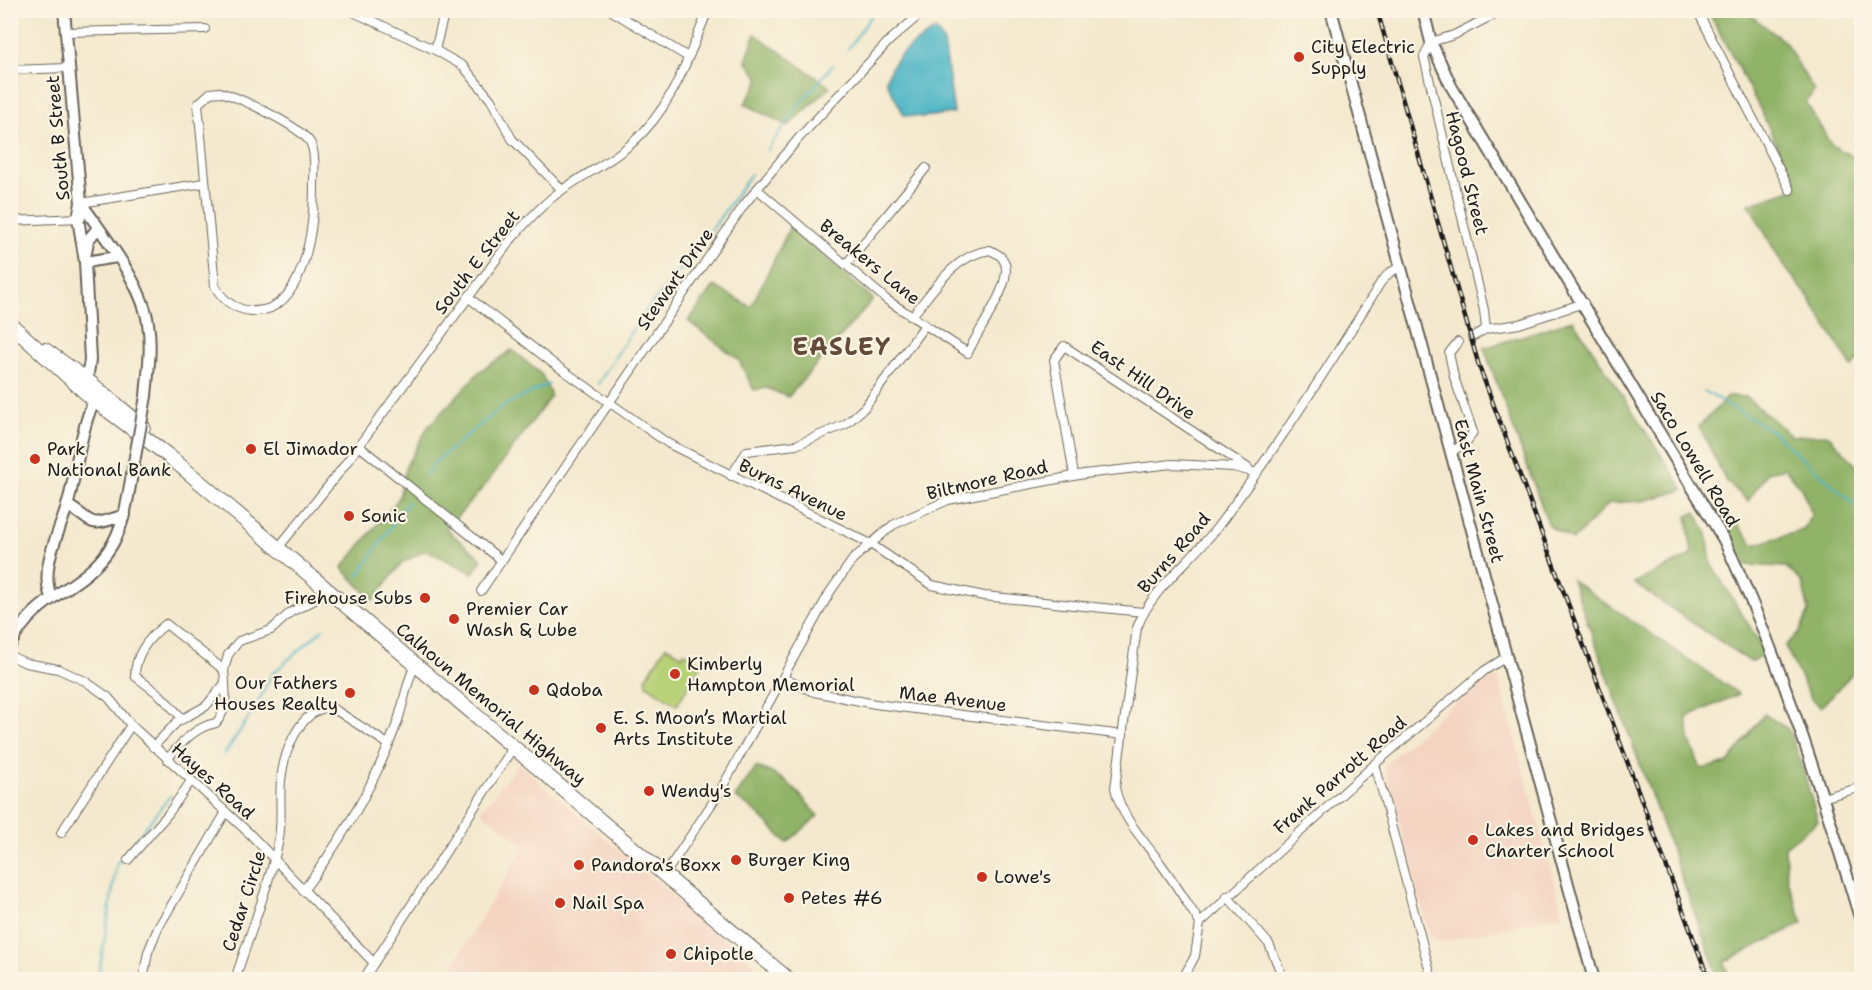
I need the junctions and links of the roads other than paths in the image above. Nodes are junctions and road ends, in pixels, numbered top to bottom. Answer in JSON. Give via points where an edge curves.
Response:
{"nodes":[{"id":1,"x":64,"y":10,"type":"edge"},
{"id":2,"x":349,"y":10,"type":"edge"},
{"id":3,"x":445,"y":10,"type":"edge"},
{"id":4,"x":610,"y":10,"type":"edge"},
{"id":5,"x":708,"y":10,"type":"edge"},
{"id":6,"x":925,"y":10,"type":"edge"},
{"id":7,"x":1331,"y":10,"type":"edge"},
{"id":8,"x":1423,"y":10,"type":"edge"},
{"id":9,"x":1503,"y":10,"type":"edge"},
{"id":10,"x":1697,"y":10,"type":"edge"},
{"id":11,"x":205,"y":28,"type":"dead end"},
{"id":12,"x":65,"y":32,"type":"junction"},
{"id":13,"x":1431,"y":42,"type":"junction"},
{"id":14,"x":435,"y":50,"type":"junction"},
{"id":15,"x":688,"y":57,"type":"junction"},
{"id":16,"x":68,"y":68,"type":"junction"},
{"id":17,"x":10,"y":70,"type":"edge"},
{"id":18,"x":926,"y":168,"type":"dead end"},
{"id":19,"x":204,"y":183,"type":"junction"},
{"id":20,"x":757,"y":189,"type":"junction"},
{"id":21,"x":562,"y":190,"type":"junction"},
{"id":22,"x":1790,"y":190,"type":"dead end"},
{"id":23,"x":81,"y":203,"type":"junction"},
{"id":24,"x":91,"y":217,"type":"junction"},
{"id":25,"x":78,"y":218,"type":"junction"},
{"id":26,"x":10,"y":221,"type":"edge"},
{"id":27,"x":98,"y":228,"type":"junction"},
{"id":28,"x":117,"y":257,"type":"junction"},
{"id":29,"x":85,"y":262,"type":"junction"},
{"id":30,"x":846,"y":264,"type":"junction"},
{"id":31,"x":1400,"y":267,"type":"junction"},
{"id":32,"x":468,"y":297,"type":"junction"},
{"id":33,"x":1584,"y":303,"type":"junction"},
{"id":34,"x":912,"y":316,"type":"junction"},
{"id":35,"x":10,"y":324,"type":"edge"},
{"id":36,"x":925,"y":325,"type":"junction"},
{"id":37,"x":1486,"y":329,"type":"junction"},
{"id":38,"x":1472,"y":337,"type":"dead end"},
{"id":39,"x":30,"y":341,"type":"junction"},
{"id":40,"x":1458,"y":342,"type":"dead end"},
{"id":41,"x":87,"y":380,"type":"junction"},
{"id":42,"x":94,"y":400,"type":"junction"},
{"id":43,"x":608,"y":403,"type":"junction"},
{"id":44,"x":359,"y":446,"type":"junction"},
{"id":45,"x":1452,"y":452,"type":"junction"},
{"id":46,"x":170,"y":457,"type":"junction"},
{"id":47,"x":1257,"y":473,"type":"junction"},
{"id":48,"x":1074,"y":475,"type":"junction"},
{"id":49,"x":731,"y":476,"type":"junction"},
{"id":50,"x":67,"y":505,"type":"junction"},
{"id":51,"x":125,"y":515,"type":"junction"},
{"id":52,"x":869,"y":543,"type":"junction"},
{"id":53,"x":278,"y":548,"type":"junction"},
{"id":54,"x":501,"y":560,"type":"junction"},
{"id":55,"x":327,"y":589,"type":"junction"},
{"id":56,"x":480,"y":591,"type":"dead end"},
{"id":57,"x":51,"y":597,"type":"junction"},
{"id":58,"x":1143,"y":612,"type":"junction"},
{"id":59,"x":10,"y":645,"type":"edge"},
{"id":60,"x":10,"y":656,"type":"edge"},
{"id":61,"x":1506,"y":657,"type":"junction"},
{"id":62,"x":415,"y":665,"type":"junction"},
{"id":63,"x":224,"y":670,"type":"junction"},
{"id":64,"x":783,"y":678,"type":"junction"},
{"id":65,"x":225,"y":683,"type":"junction"},
{"id":66,"x":183,"y":719,"type":"junction"},
{"id":67,"x":131,"y":725,"type":"junction"},
{"id":68,"x":1123,"y":735,"type":"junction"},
{"id":69,"x":388,"y":744,"type":"junction"},
{"id":70,"x":514,"y":746,"type":"junction"},
{"id":71,"x":153,"y":747,"type":"junction"},
{"id":72,"x":167,"y":759,"type":"junction"},
{"id":73,"x":1375,"y":764,"type":"junction"},
{"id":74,"x":191,"y":781,"type":"junction"},
{"id":75,"x":1862,"y":787,"type":"edge"},
{"id":76,"x":1822,"y":798,"type":"junction"},
{"id":77,"x":226,"y":812,"type":"junction"},
{"id":78,"x":61,"y":833,"type":"dead end"},
{"id":79,"x":273,"y":858,"type":"junction"},
{"id":80,"x":128,"y":860,"type":"dead end"},
{"id":81,"x":665,"y":874,"type":"junction"},
{"id":82,"x":303,"y":891,"type":"junction"},
{"id":83,"x":1227,"y":896,"type":"junction"},
{"id":84,"x":1200,"y":923,"type":"junction"},
{"id":85,"x":1862,"y":924,"type":"edge"},
{"id":86,"x":374,"y":963,"type":"junction"},
{"id":87,"x":143,"y":980,"type":"edge"},
{"id":88,"x":235,"y":980,"type":"edge"},
{"id":89,"x":363,"y":980,"type":"edge"},
{"id":90,"x":789,"y":980,"type":"edge"},
{"id":91,"x":1182,"y":980,"type":"edge"},
{"id":92,"x":1284,"y":980,"type":"edge"},
{"id":93,"x":1432,"y":980,"type":"edge"},
{"id":94,"x":1594,"y":980,"type":"edge"}],
"edges":[{"from":1,"to":12,"type":"street","name":"South B Street"},
{"from":2,"to":14,"type":"street"},
{"from":3,"to":14,"type":"street"},
{"from":4,"to":15,"type":"street"},
{"from":5,"to":15,"type":"street","name":"South E Street"},
{"from":6,"to":20,"type":"street","name":"Stewart Drive","via":[[889,41]]},
{"from":7,"to":31,"type":"street","name":"East Main Street"},
{"from":8,"to":13,"type":"street","name":"Hagood Street"},
{"from":9,"to":13,"type":"street"},
{"from":10,"to":22,"type":"street"},
{"from":11,"to":12,"type":"street"},
{"from":12,"to":16,"type":"street","name":"South B Street"},
{"from":13,"to":33,"type":"street","name":"Saco Lowell Road","via":[[1451,86]]},
{"from":13,"to":37,"type":"street","name":"Hagood Street","via":[[1424,57],[1485,310]]},
{"from":14,"to":21,"type":"street","via":[[454,59],[478,82],[512,139]]},
{"from":15,"to":21,"type":"street","name":"South E Street","via":[[679,82],[646,129],[597,169]]},
{"from":16,"to":17,"type":"street"},
{"from":16,"to":23,"type":"street","name":"South B Street"},
{"from":18,"to":30,"type":"street"},
{"from":19,"to":19,"type":"street","via":[[198,104],[210,93],[220,92],[257,107],[297,130],[311,143],[314,201],[309,240],[296,281],[275,305],[256,311],[242,310],[221,298],[215,286]]},
{"from":19,"to":23,"type":"street"},
{"from":20,"to":30,"type":"street","name":"Breakers Lane"},
{"from":20,"to":43,"type":"street","name":"Stewart Drive"},
{"from":21,"to":32,"type":"street","name":"South E Street","via":[[537,210]]},
{"from":23,"to":24,"type":"street"},
{"from":23,"to":25,"type":"street","name":"South B Street"},
{"from":24,"to":25,"type":"street"},
{"from":24,"to":27,"type":"street"},
{"from":25,"to":26,"type":"street"},
{"from":25,"to":29,"type":"street","name":"South B Street"},
{"from":27,"to":28,"type":"street"},
{"from":27,"to":29,"type":"street","name":"South B Street","via":[[88,240]]},
{"from":28,"to":29,"type":"street"},
{"from":28,"to":51,"type":"street","bridge":true,"via":[[141,297],[150,348],[146,396]]},
{"from":29,"to":41,"type":"street","name":"South B Street","via":[[90,371]]},
{"from":30,"to":34,"type":"street","name":"Breakers Lane"},
{"from":31,"to":45,"type":"street","name":"East Main Street"},
{"from":31,"to":47,"type":"street","name":"Burns Road","via":[[1381,282]]},
{"from":32,"to":43,"type":"street","name":"Burns Avenue"},
{"from":32,"to":44,"type":"street","name":"South E Street"},
{"from":33,"to":37,"type":"street","via":[[1519,324]]},
{"from":33,"to":76,"type":"street","name":"Saco Lowell Road","via":[[1724,540],[1789,694]]},
{"from":34,"to":36,"type":"street","name":"Breakers Lane"},
{"from":34,"to":36,"type":"street","name":"Breakers Lane","via":[[958,262],[974,252],[990,250],[1003,258],[1004,286],[968,353]]},
{"from":35,"to":39,"type":"highway","name":"Calhoun Memorial Highway"},
{"from":36,"to":49,"type":"street","via":[[869,402],[846,424],[796,445],[747,451]]},
{"from":37,"to":38,"type":"street"},
{"from":39,"to":41,"type":"highway","name":"Calhoun Memorial Highway"},
{"from":39,"to":42,"type":"highway","name":"Calhoun Memorial Highway"},
{"from":40,"to":45,"type":"street","via":[[1449,353],[1473,432]]},
{"from":41,"to":46,"type":"highway","name":"Calhoun Memorial Highway","via":[[156,438]]},
{"from":42,"to":46,"type":"highway","name":"Calhoun Memorial Highway"},
{"from":42,"to":50,"type":"street"},
{"from":43,"to":49,"type":"street","name":"Burns Avenue","via":[[669,444]]},
{"from":43,"to":54,"type":"street","name":"Stewart Drive"},
{"from":44,"to":53,"type":"street","name":"South E Street"},
{"from":44,"to":54,"type":"street"},
{"from":45,"to":61,"type":"street","name":"East Main Street"},
{"from":46,"to":53,"type":"highway","name":"Calhoun Memorial Highway"},
{"from":47,"to":48,"type":"street","name":"Biltmore Road","via":[[1233,467],[1172,464]]},
{"from":47,"to":48,"type":"street","name":"East Hill Drive","via":[[1064,346],[1054,360]]},
{"from":47,"to":58,"type":"street","name":"Burns Road","via":[[1210,536]]},
{"from":48,"to":52,"type":"street","name":"Biltmore Road","via":[[948,500],[893,525]]},
{"from":49,"to":52,"type":"street","name":"Burns Avenue"},
{"from":50,"to":51,"type":"street","via":[[83,519],[99,524]]},
{"from":50,"to":57,"type":"street","via":[[50,560],[47,587]]},
{"from":51,"to":57,"type":"street","via":[[108,551],[85,575]]},
{"from":52,"to":58,"type":"street","name":"Burns Avenue","via":[[942,589]]},
{"from":52,"to":64,"type":"street","name":"Biltmore Road","via":[[830,592]]},
{"from":53,"to":55,"type":"highway","name":"Calhoun Memorial Highway"},
{"from":54,"to":56,"type":"street","name":"Stewart Drive"},
{"from":55,"to":62,"type":"highway","name":"Calhoun Memorial Highway"},
{"from":55,"to":63,"type":"street","via":[[271,630],[239,641],[228,655]]},
{"from":57,"to":59,"type":"street","via":[[25,620]]},
{"from":58,"to":68,"type":"street","name":"Burns Road","via":[[1137,628]]},
{"from":60,"to":67,"type":"street","name":"Hayes Road","via":[[85,681],[108,697]]},
{"from":61,"to":73,"type":"street","name":"Frank Parrott Road","via":[[1484,671]]},
{"from":61,"to":94,"type":"street","name":"East Main Street"},
{"from":62,"to":69,"type":"street"},
{"from":62,"to":70,"type":"highway","name":"Calhoun Memorial Highway"},
{"from":63,"to":65,"type":"street"},
{"from":63,"to":66,"type":"street","via":[[166,624],[153,634],[135,663],[135,676]]},
{"from":64,"to":68,"type":"street","name":"Mae Avenue","via":[[814,692],[875,704]]},
{"from":64,"to":81,"type":"street","name":"Biltmore Road","via":[[719,793]]},
{"from":65,"to":66,"type":"street","via":[[206,706]]},
{"from":65,"to":72,"type":"street","via":[[222,716],[216,723],[193,732]]},
{"from":66,"to":71,"type":"street"},
{"from":67,"to":71,"type":"street","name":"Hayes Road"},
{"from":67,"to":78,"type":"street"},
{"from":68,"to":84,"type":"street","name":"Burns Road","via":[[1115,788],[1118,802]]},
{"from":69,"to":79,"type":"street","name":"Cedar Circle","via":[[331,707],[314,710],[303,720],[281,780],[281,829]]},
{"from":69,"to":82,"type":"street","via":[[359,803]]},
{"from":70,"to":81,"type":"highway","name":"Calhoun Memorial Highway"},
{"from":70,"to":86,"type":"street"},
{"from":71,"to":72,"type":"street","name":"Hayes Road"},
{"from":72,"to":74,"type":"street","name":"Hayes Road"},
{"from":73,"to":83,"type":"street","name":"Frank Parrott Road"},
{"from":73,"to":93,"type":"street"},
{"from":74,"to":77,"type":"street","name":"Hayes Road"},
{"from":74,"to":80,"type":"street"},
{"from":75,"to":76,"type":"street"},
{"from":76,"to":85,"type":"street","name":"Saco Lowell Road"},
{"from":77,"to":79,"type":"street","name":"Hayes Road"},
{"from":77,"to":87,"type":"street","via":[[158,928]]},
{"from":79,"to":82,"type":"street","name":"Hayes Road"},
{"from":79,"to":88,"type":"street","name":"Cedar Circle"},
{"from":81,"to":90,"type":"highway","name":"Calhoun Memorial Highway"},
{"from":82,"to":86,"type":"street","name":"Hayes Road"},
{"from":83,"to":84,"type":"street","name":"Frank Parrott Road"},
{"from":83,"to":92,"type":"street","via":[[1269,944]]},
{"from":84,"to":91,"type":"street","via":[[1195,956]]},
{"from":86,"to":89,"type":"street"}]}
